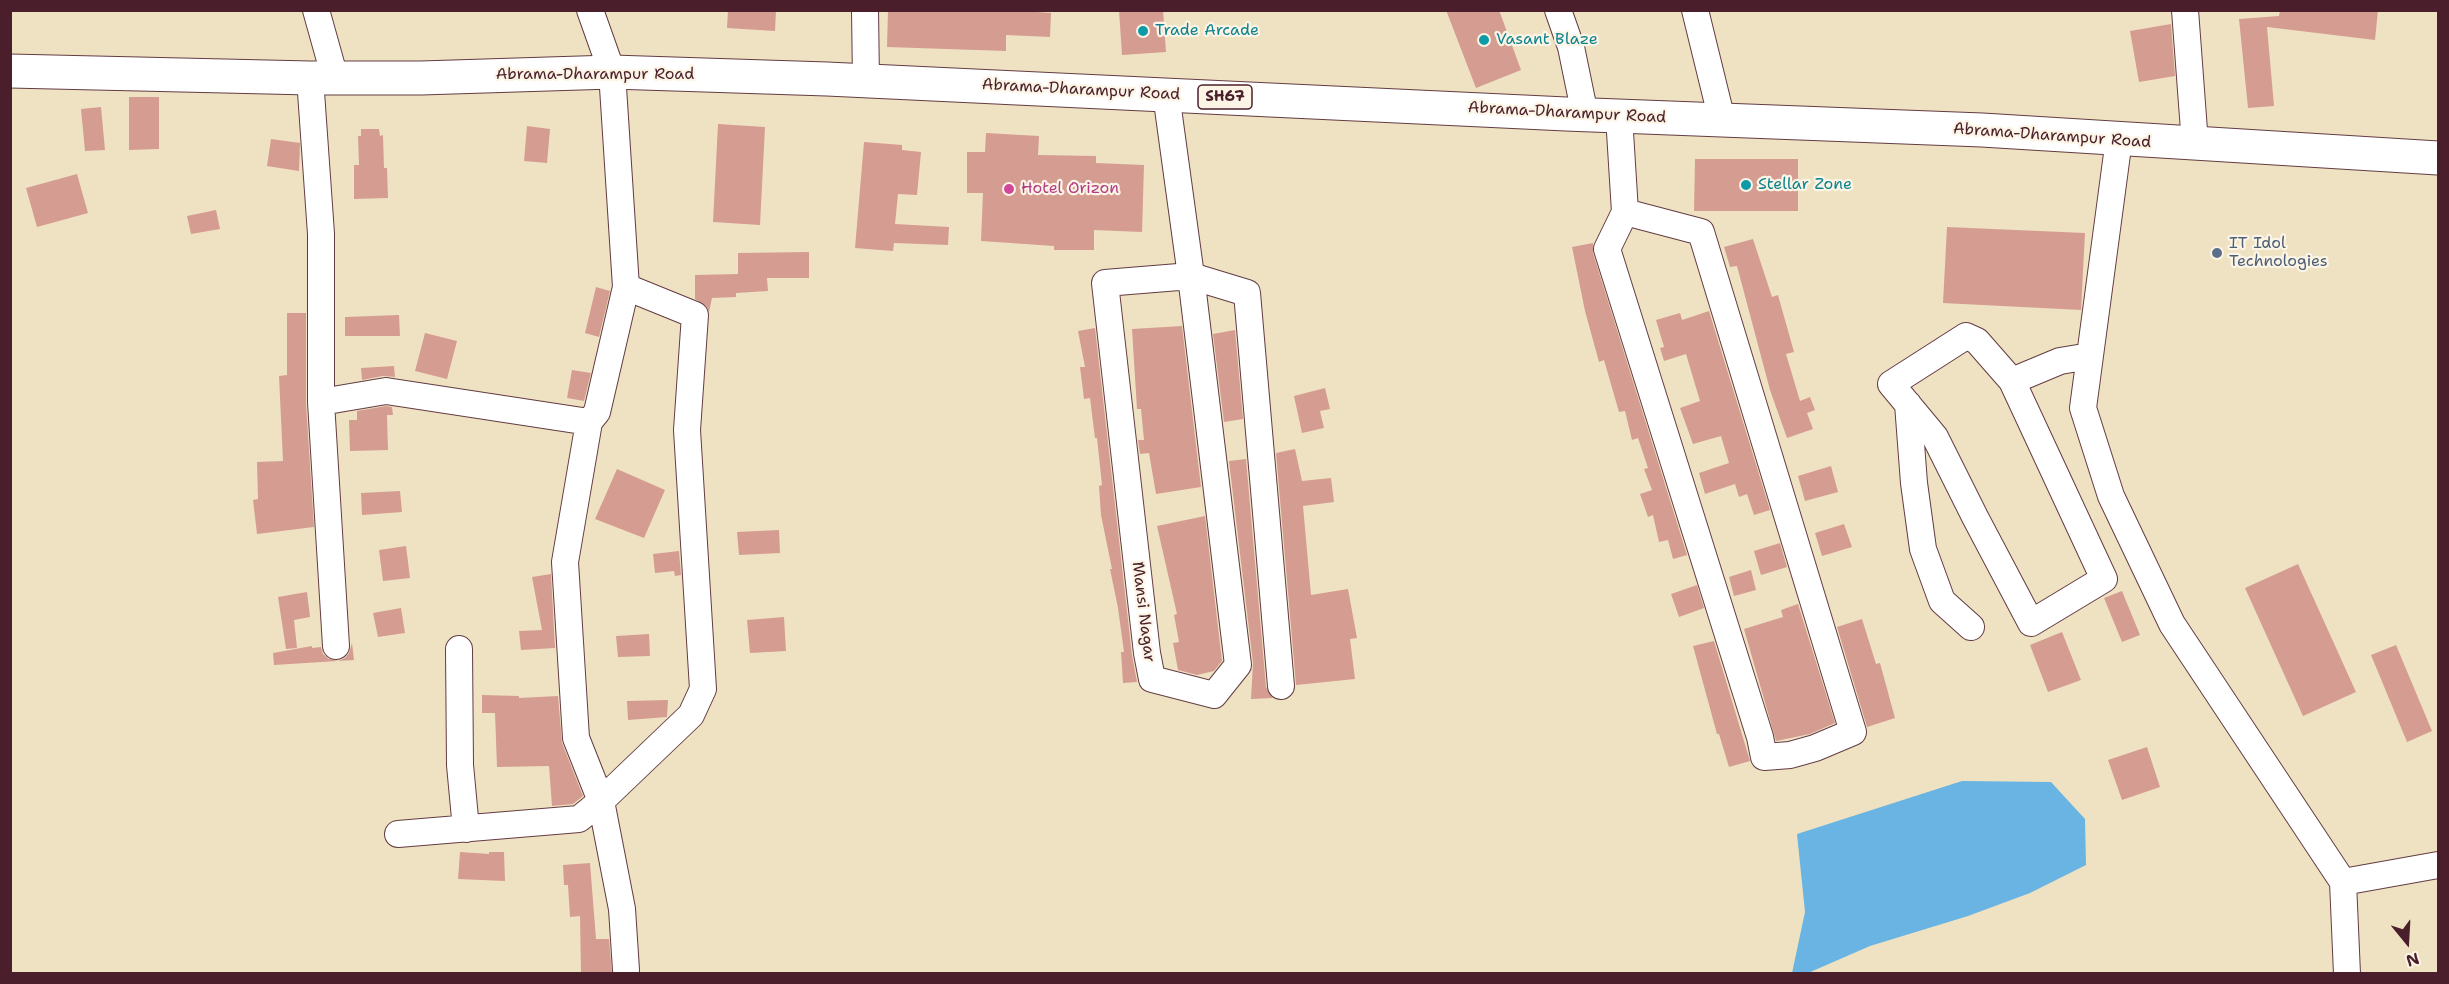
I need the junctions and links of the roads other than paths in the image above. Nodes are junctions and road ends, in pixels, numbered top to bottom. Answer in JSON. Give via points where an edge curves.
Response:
{"nodes":[{"id":1,"x":316,"y":10,"type":"edge"},
{"id":2,"x":590,"y":10,"type":"edge"},
{"id":3,"x":865,"y":10,"type":"edge"},
{"id":4,"x":1558,"y":10,"type":"edge"},
{"id":5,"x":1695,"y":10,"type":"edge"},
{"id":6,"x":2185,"y":10,"type":"edge"},
{"id":7,"x":10,"y":71,"type":"edge"},
{"id":8,"x":612,"y":72,"type":"junction"},
{"id":9,"x":322,"y":78,"type":"junction"},
{"id":10,"x":866,"y":81,"type":"junction"},
{"id":11,"x":1166,"y":94,"type":"junction"},
{"id":12,"x":1585,"y":115,"type":"junction"},
{"id":13,"x":1619,"y":116,"type":"junction"},
{"id":14,"x":1722,"y":120,"type":"junction"},
{"id":15,"x":2119,"y":139,"type":"junction"},
{"id":16,"x":2195,"y":144,"type":"junction"},
{"id":17,"x":2439,"y":158,"type":"edge"},
{"id":18,"x":1625,"y":212,"type":"junction"},
{"id":19,"x":1191,"y":276,"type":"junction"},
{"id":20,"x":626,"y":287,"type":"junction"},
{"id":21,"x":2090,"y":357,"type":"junction"},
{"id":22,"x":2012,"y":381,"type":"junction"},
{"id":23,"x":321,"y":402,"type":"junction"},
{"id":24,"x":1908,"y":404,"type":"junction"},
{"id":25,"x":589,"y":422,"type":"junction"},
{"id":26,"x":1971,"y":627,"type":"dead end"},
{"id":27,"x":336,"y":646,"type":"dead end"},
{"id":28,"x":459,"y":649,"type":"dead end"},
{"id":29,"x":1281,"y":686,"type":"dead end"},
{"id":30,"x":601,"y":801,"type":"junction"},
{"id":31,"x":466,"y":829,"type":"junction"},
{"id":32,"x":398,"y":834,"type":"dead end"},
{"id":33,"x":2439,"y":865,"type":"edge"},
{"id":34,"x":2343,"y":882,"type":"junction"},
{"id":35,"x":626,"y":970,"type":"dead end"},
{"id":36,"x":2347,"y":974,"type":"edge"}],
"edges":[{"from":1,"to":9,"type":"street"},
{"from":2,"to":8,"type":"street"},
{"from":3,"to":10,"type":"street"},
{"from":4,"to":12,"type":"street","via":[[1571,46]]},
{"from":5,"to":14,"type":"street"},
{"from":6,"to":16,"type":"street"},
{"from":7,"to":9,"type":"main road","name":"Abrama-Dharampur Road","number":"SH67"},
{"from":8,"to":9,"type":"main road","name":"Abrama-Dharampur Road","number":"SH67"},
{"from":8,"to":10,"type":"main road","name":"Abrama-Dharampur Road","number":"SH67"},
{"from":8,"to":20,"type":"street"},
{"from":9,"to":23,"type":"street"},
{"from":10,"to":11,"type":"main road","name":"Abrama-Dharampur Road","number":"SH67"},
{"from":11,"to":12,"type":"main road","name":"Abrama-Dharampur Road","number":"SH67"},
{"from":11,"to":19,"type":"street","name":"Mansi Nagar"},
{"from":12,"to":13,"type":"main road","name":"Abrama-Dharampur Road","number":"SH67"},
{"from":13,"to":14,"type":"main road","name":"Abrama-Dharampur Road","number":"SH67"},
{"from":13,"to":18,"type":"street"},
{"from":14,"to":15,"type":"main road","name":"Abrama-Dharampur Road","number":"SH67"},
{"from":15,"to":16,"type":"main road","name":"Abrama-Dharampur Road","number":"SH67"},
{"from":15,"to":21,"type":"street"},
{"from":16,"to":17,"type":"main road","name":"Abrama-Dharampur Road","number":"SH67"},
{"from":18,"to":18,"type":"street","via":[[1701,232],[1853,732],[1815,748],[1764,758],[1607,249]]},
{"from":19,"to":19,"type":"street","name":"Mansi Nagar","via":[[1105,283],[1152,679],[1214,695],[1238,665]]},
{"from":19,"to":29,"type":"street","name":"Mansi Nagar","via":[[1247,293]]},
{"from":20,"to":25,"type":"street","via":[[597,412]]},
{"from":20,"to":30,"type":"street","via":[[695,315],[687,430],[703,689],[691,715]]},
{"from":21,"to":22,"type":"street","via":[[2060,362]]},
{"from":21,"to":34,"type":"street","via":[[2083,408],[2111,496],[2172,624]]},
{"from":22,"to":24,"type":"street","via":[[1977,341],[1966,336],[1891,384]]},
{"from":22,"to":24,"type":"street","via":[[2104,579],[2031,623],[1935,437]]},
{"from":23,"to":25,"type":"street","via":[[386,391]]},
{"from":23,"to":27,"type":"street"},
{"from":24,"to":26,"type":"street","via":[[1923,549],[1942,601]]},
{"from":25,"to":30,"type":"street","via":[[565,562],[576,738]]},
{"from":28,"to":31,"type":"street","via":[[460,765]]},
{"from":30,"to":31,"type":"street","via":[[579,819]]},
{"from":30,"to":35,"type":"street","via":[[622,909]]},
{"from":31,"to":32,"type":"street"},
{"from":33,"to":34,"type":"street"},
{"from":34,"to":36,"type":"street"}]}
